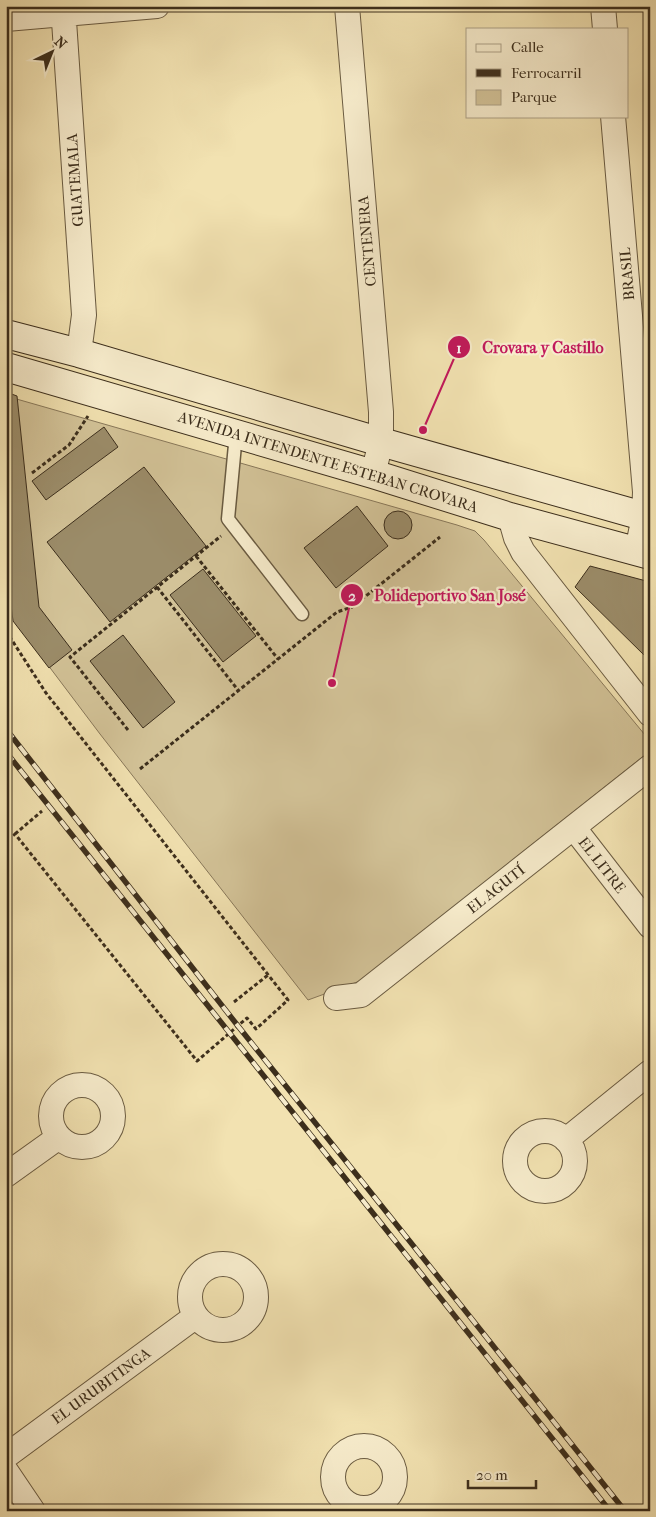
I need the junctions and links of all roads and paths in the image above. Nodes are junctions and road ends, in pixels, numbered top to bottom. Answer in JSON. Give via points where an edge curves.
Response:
{"nodes":[{"id":1,"x":157,"y":6,"type":"edge"},
{"id":2,"x":347,"y":6,"type":"edge"},
{"id":3,"x":604,"y":6,"type":"edge"},
{"id":4,"x":63,"y":10,"type":"edge"},
{"id":5,"x":6,"y":19,"type":"edge"},
{"id":6,"x":605,"y":28,"type":"edge"},
{"id":7,"x":613,"y":118,"type":"edge"},
{"id":8,"x":6,"y":334,"type":"edge"},
{"id":9,"x":79,"y":353,"type":"junction"},
{"id":10,"x":6,"y":367,"type":"edge"},
{"id":11,"x":103,"y":395,"type":"junction"},
{"id":12,"x":236,"y":434,"type":"junction"},
{"id":13,"x":381,"y":442,"type":"junction"},
{"id":14,"x":32,"y":473,"type":"dead end"},
{"id":15,"x":373,"y":474,"type":"junction"},
{"id":16,"x":510,"y":517,"type":"junction"},
{"id":17,"x":647,"y":517,"type":"edge"},
{"id":18,"x":233,"y":526,"type":"junction"},
{"id":19,"x":440,"y":537,"type":"dead end"},
{"id":20,"x":643,"y":553,"type":"edge"},
{"id":21,"x":196,"y":556,"type":"junction"},
{"id":22,"x":157,"y":587,"type":"junction"},
{"id":23,"x":302,"y":614,"type":"dead end"},
{"id":24,"x":6,"y":631,"type":"edge"},
{"id":25,"x":278,"y":659,"type":"junction"},
{"id":26,"x":238,"y":690,"type":"junction"},
{"id":27,"x":650,"y":714,"type":"edge"},
{"id":28,"x":128,"y":730,"type":"dead end"},
{"id":29,"x":650,"y":767,"type":"edge"},
{"id":30,"x":140,"y":769,"type":"dead end"},
{"id":31,"x":42,"y":811,"type":"dead end"},
{"id":32,"x":574,"y":828,"type":"junction"},
{"id":33,"x":16,"y":834,"type":"junction"},
{"id":34,"x":6,"y":842,"type":"edge"},
{"id":35,"x":650,"y":926,"type":"edge"},
{"id":36,"x":268,"y":975,"type":"junction"},
{"id":37,"x":336,"y":998,"type":"dead end"},
{"id":38,"x":234,"y":1002,"type":"dead end"},
{"id":39,"x":650,"y":1072,"type":"edge"},
{"id":40,"x":59,"y":1137,"type":"dead end"},
{"id":41,"x":566,"y":1140,"type":"dead end"},
{"id":42,"x":6,"y":1175,"type":"edge"},
{"id":43,"x":196,"y":1316,"type":"dead end"},
{"id":44,"x":6,"y":1456,"type":"edge"},
{"id":45,"x":6,"y":1471,"type":"edge"},
{"id":46,"x":33,"y":1511,"type":"edge"}],
"edges":[{"from":1,"to":4,"type":"street"},
{"from":2,"to":13,"type":"street","name":"CENTENERA"},
{"from":3,"to":6,"type":"street"},
{"from":4,"to":5,"type":"street"},
{"from":4,"to":9,"type":"street","name":"GUATEMALA","via":[[84,316]]},
{"from":7,"to":17,"type":"street","name":"BRASIL"},
{"from":8,"to":9,"type":"main road"},
{"from":9,"to":13,"type":"main road"},
{"from":10,"to":11,"type":"main road","name":"AVENIDA INTENDENTE ESTEBAN CROVARA"},
{"from":11,"to":12,"type":"main road","name":"AVENIDA INTENDENTE ESTEBAN CROVARA"},
{"from":11,"to":14,"type":"path","via":[[69,445]]},
{"from":12,"to":15,"type":"main road","name":"AVENIDA INTENDENTE ESTEBAN CROVARA"},
{"from":12,"to":18,"type":"lane","via":[[228,519]]},
{"from":13,"to":15,"type":"street","name":"CENTENERA"},
{"from":13,"to":17,"type":"main road"},
{"from":15,"to":16,"type":"main road","name":"AVENIDA INTENDENTE ESTEBAN CROVARA"},
{"from":16,"to":20,"type":"main road","name":"AVENIDA INTENDENTE ESTEBAN CROVARA"},
{"from":16,"to":27,"type":"street","via":[[523,552]]},
{"from":17,"to":20,"type":"street","name":"BRASIL"},
{"from":18,"to":21,"type":"path"},
{"from":18,"to":23,"type":"lane"},
{"from":19,"to":25,"type":"path","via":[[352,607],[336,612]]},
{"from":21,"to":22,"type":"path"},
{"from":21,"to":25,"type":"path"},
{"from":22,"to":26,"type":"path"},
{"from":22,"to":28,"type":"path","via":[[70,657]]},
{"from":24,"to":36,"type":"path","via":[[46,693]]},
{"from":25,"to":26,"type":"path"},
{"from":26,"to":30,"type":"path"},
{"from":29,"to":32,"type":"street","name":"EL AGUTÍ"},
{"from":31,"to":33,"type":"path"},
{"from":32,"to":35,"type":"street","name":"EL LITRE"},
{"from":32,"to":37,"type":"street","name":"EL AGUTÍ","via":[[361,995]]},
{"from":33,"to":34,"type":"path"},
{"from":33,"to":36,"type":"path","via":[[197,1061],[247,1018],[256,1028],[288,1000]]},
{"from":36,"to":38,"type":"path"},
{"from":39,"to":41,"type":"street"},
{"from":40,"to":42,"type":"street"},
{"from":43,"to":44,"type":"street","name":"EL URUBITINGA"},
{"from":45,"to":46,"type":"street"}]}
